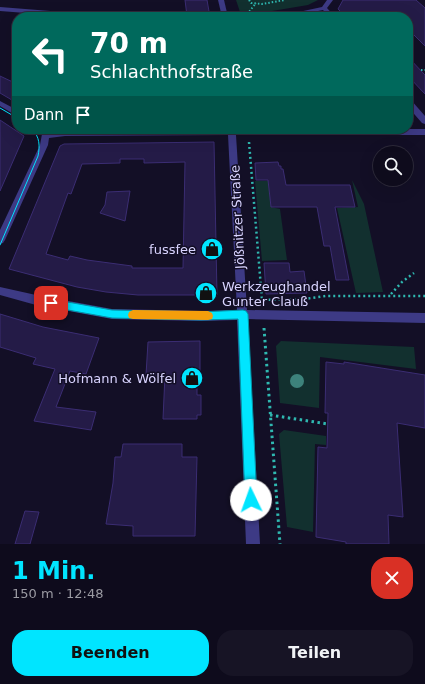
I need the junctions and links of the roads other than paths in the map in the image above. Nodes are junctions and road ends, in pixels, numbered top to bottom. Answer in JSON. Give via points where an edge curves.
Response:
{"nodes":[{"id":1,"x":221,"y":0,"type":"edge"},
{"id":2,"x":330,"y":0,"type":"edge"},
{"id":3,"x":324,"y":8,"type":"junction"},
{"id":4,"x":0,"y":9,"type":"edge"},
{"id":5,"x":38,"y":12,"type":"edge"},
{"id":6,"x":224,"y":12,"type":"edge"},
{"id":7,"x":304,"y":12,"type":"edge"},
{"id":8,"x":328,"y":12,"type":"edge"},
{"id":9,"x":0,"y":103,"type":"edge"},
{"id":10,"x":413,"y":108,"type":"edge"},
{"id":11,"x":12,"y":110,"type":"edge"},
{"id":12,"x":425,"y":122,"type":"edge"},
{"id":13,"x":413,"y":132,"type":"edge"},
{"id":14,"x":425,"y":132,"type":"edge"},
{"id":15,"x":43,"y":134,"type":"edge"},
{"id":16,"x":232,"y":134,"type":"edge"},
{"id":17,"x":0,"y":240,"type":"edge"},
{"id":18,"x":0,"y":291,"type":"edge"},
{"id":19,"x":243,"y":314,"type":"junction"},
{"id":20,"x":425,"y":318,"type":"edge"},
{"id":21,"x":253,"y":544,"type":"edge"}],
"edges":[{"from":1,"to":6,"type":"street"},
{"from":2,"to":3,"type":"street"},
{"from":3,"to":7,"type":"street"},
{"from":3,"to":8,"type":"street"},
{"from":4,"to":5,"type":"street"},
{"from":9,"to":11,"type":"street"},
{"from":10,"to":12,"type":"street"},
{"from":13,"to":14,"type":"street"},
{"from":15,"to":17,"type":"street","via":[[44,145]]},
{"from":16,"to":19,"type":"street","name":"Jößnitzer Straße"},
{"from":18,"to":19,"type":"street","via":[[112,314]]},
{"from":19,"to":20,"type":"street"},
{"from":19,"to":21,"type":"street","name":"Jößnitzer Straße"}]}
